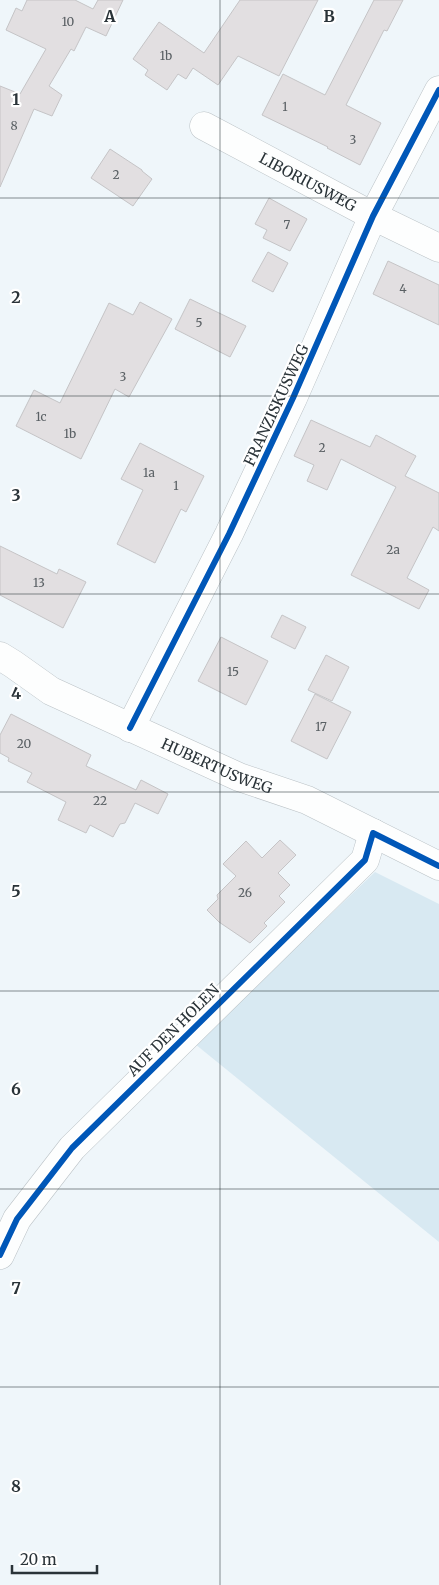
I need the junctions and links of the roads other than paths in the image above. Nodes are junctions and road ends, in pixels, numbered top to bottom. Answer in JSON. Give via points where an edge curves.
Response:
{"nodes":[{"id":1,"x":439,"y":90,"type":"edge"},
{"id":2,"x":204,"y":126,"type":"dead end"},
{"id":3,"x":373,"y":216,"type":"junction"},
{"id":4,"x":439,"y":248,"type":"edge"},
{"id":5,"x":0,"y":656,"type":"edge"},
{"id":6,"x":130,"y":728,"type":"junction"},
{"id":7,"x":373,"y":833,"type":"junction"},
{"id":8,"x":439,"y":866,"type":"edge"},
{"id":9,"x":0,"y":1255,"type":"edge"}],
"edges":[{"from":1,"to":3,"type":"street","name":"FRANZISKUSWEG"},
{"from":2,"to":3,"type":"street","name":"LIBORIUSWEG"},
{"from":3,"to":4,"type":"street","name":"LIBORIUSWEG"},
{"from":3,"to":6,"type":"street","name":"FRANZISKUSWEG","via":[[294,398]]},
{"from":5,"to":6,"type":"street","name":"HUBERTUSWEG","via":[[50,691]]},
{"from":6,"to":7,"type":"street","name":"HUBERTUSWEG","via":[[239,777],[307,800]]},
{"from":7,"to":8,"type":"street","name":"HUBERTUSWEG"},
{"from":7,"to":9,"type":"street","name":"AUF DEN HOLEN","via":[[365,860],[72,1148],[17,1219]]}]}
